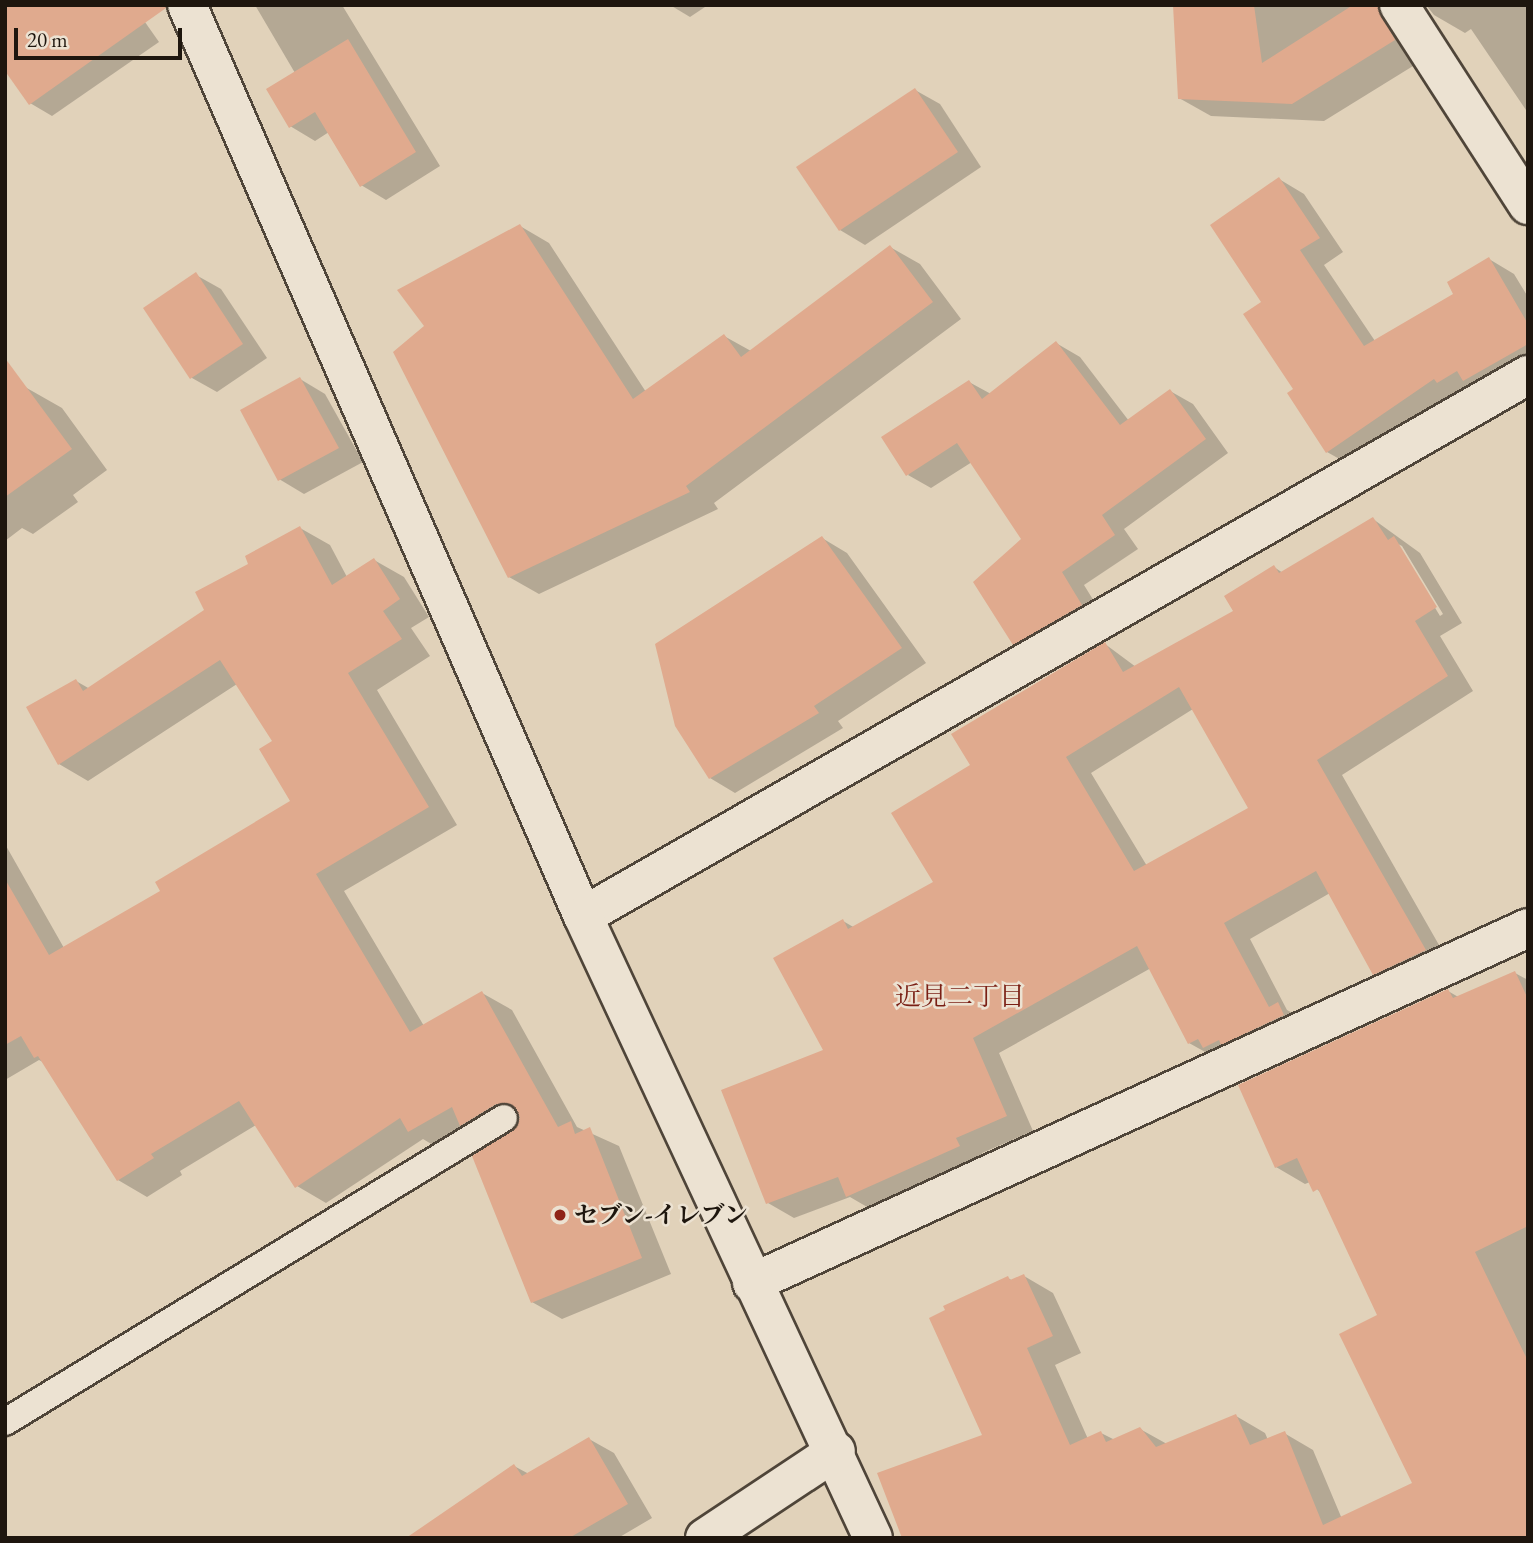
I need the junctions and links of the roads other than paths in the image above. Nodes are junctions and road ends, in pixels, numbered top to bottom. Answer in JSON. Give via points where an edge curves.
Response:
{"nodes":[{"id":1,"x":187,"y":5,"type":"edge"},
{"id":2,"x":1399,"y":5,"type":"edge"},
{"id":3,"x":1528,"y":205,"type":"edge"},
{"id":4,"x":1528,"y":375,"type":"edge"},
{"id":5,"x":583,"y":916,"type":"junction"},
{"id":6,"x":1528,"y":928,"type":"edge"},
{"id":7,"x":505,"y":1118,"type":"dead end"},
{"id":8,"x":752,"y":1283,"type":"junction"},
{"id":9,"x":5,"y":1422,"type":"edge"},
{"id":10,"x":836,"y":1451,"type":"junction"},
{"id":11,"x":705,"y":1538,"type":"edge"},
{"id":12,"x":873,"y":1538,"type":"edge"}],
"edges":[{"from":1,"to":5,"type":"street"},
{"from":2,"to":3,"type":"street"},
{"from":4,"to":5,"type":"street"},
{"from":5,"to":8,"type":"street"},
{"from":6,"to":8,"type":"street"},
{"from":7,"to":9,"type":"lane"},
{"from":8,"to":10,"type":"street"},
{"from":10,"to":11,"type":"street"},
{"from":10,"to":12,"type":"street"}]}
